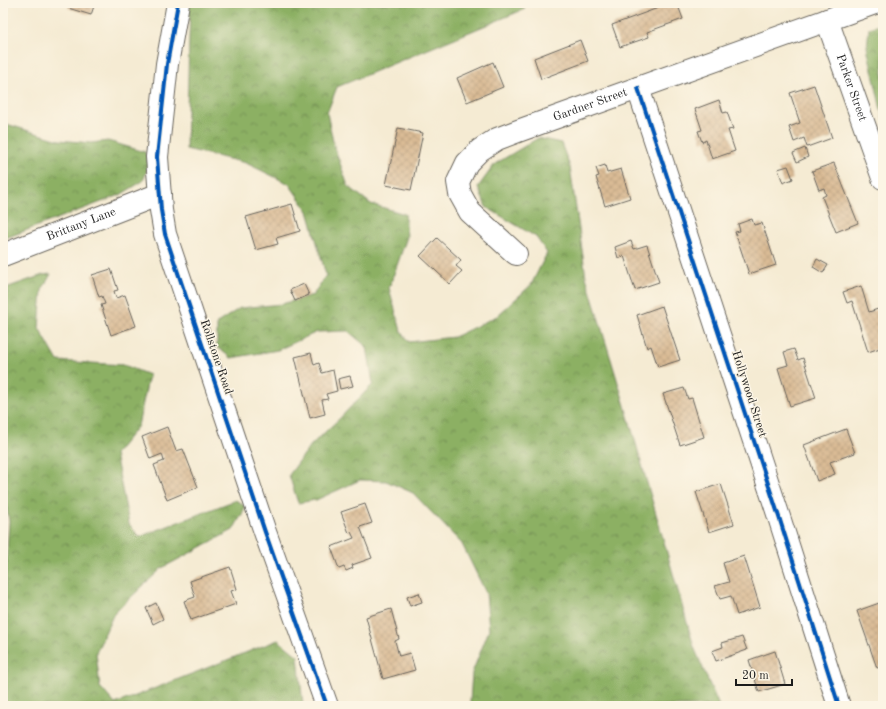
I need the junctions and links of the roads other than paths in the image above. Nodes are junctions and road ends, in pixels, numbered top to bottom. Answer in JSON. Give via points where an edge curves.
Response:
{"nodes":[{"id":1,"x":178,"y":3,"type":"edge"},
{"id":2,"x":874,"y":3,"type":"edge"},
{"id":3,"x":827,"y":20,"type":"junction"},
{"id":4,"x":638,"y":88,"type":"junction"},
{"id":5,"x":883,"y":178,"type":"edge"},
{"id":6,"x":160,"y":194,"type":"junction"},
{"id":7,"x":516,"y":254,"type":"dead end"},
{"id":8,"x":3,"y":255,"type":"edge"},
{"id":9,"x":327,"y":706,"type":"edge"},
{"id":10,"x":839,"y":706,"type":"edge"}],
"edges":[{"from":1,"to":6,"type":"street","name":"Rollstone Road","via":[[167,64],[157,157]]},
{"from":2,"to":3,"type":"street","name":"Gardner Street"},
{"from":3,"to":4,"type":"street","name":"Gardner Street"},
{"from":3,"to":5,"type":"street","name":"Parker Street"},
{"from":4,"to":7,"type":"street","name":"Gardner Street","via":[[497,139],[480,150],[467,163],[458,182],[464,203],[470,212]]},
{"from":4,"to":10,"type":"street","name":"Hollywood Street"},
{"from":6,"to":8,"type":"street","name":"Brittany Lane"},
{"from":6,"to":9,"type":"street","name":"Rollstone Road","via":[[170,252]]}]}
